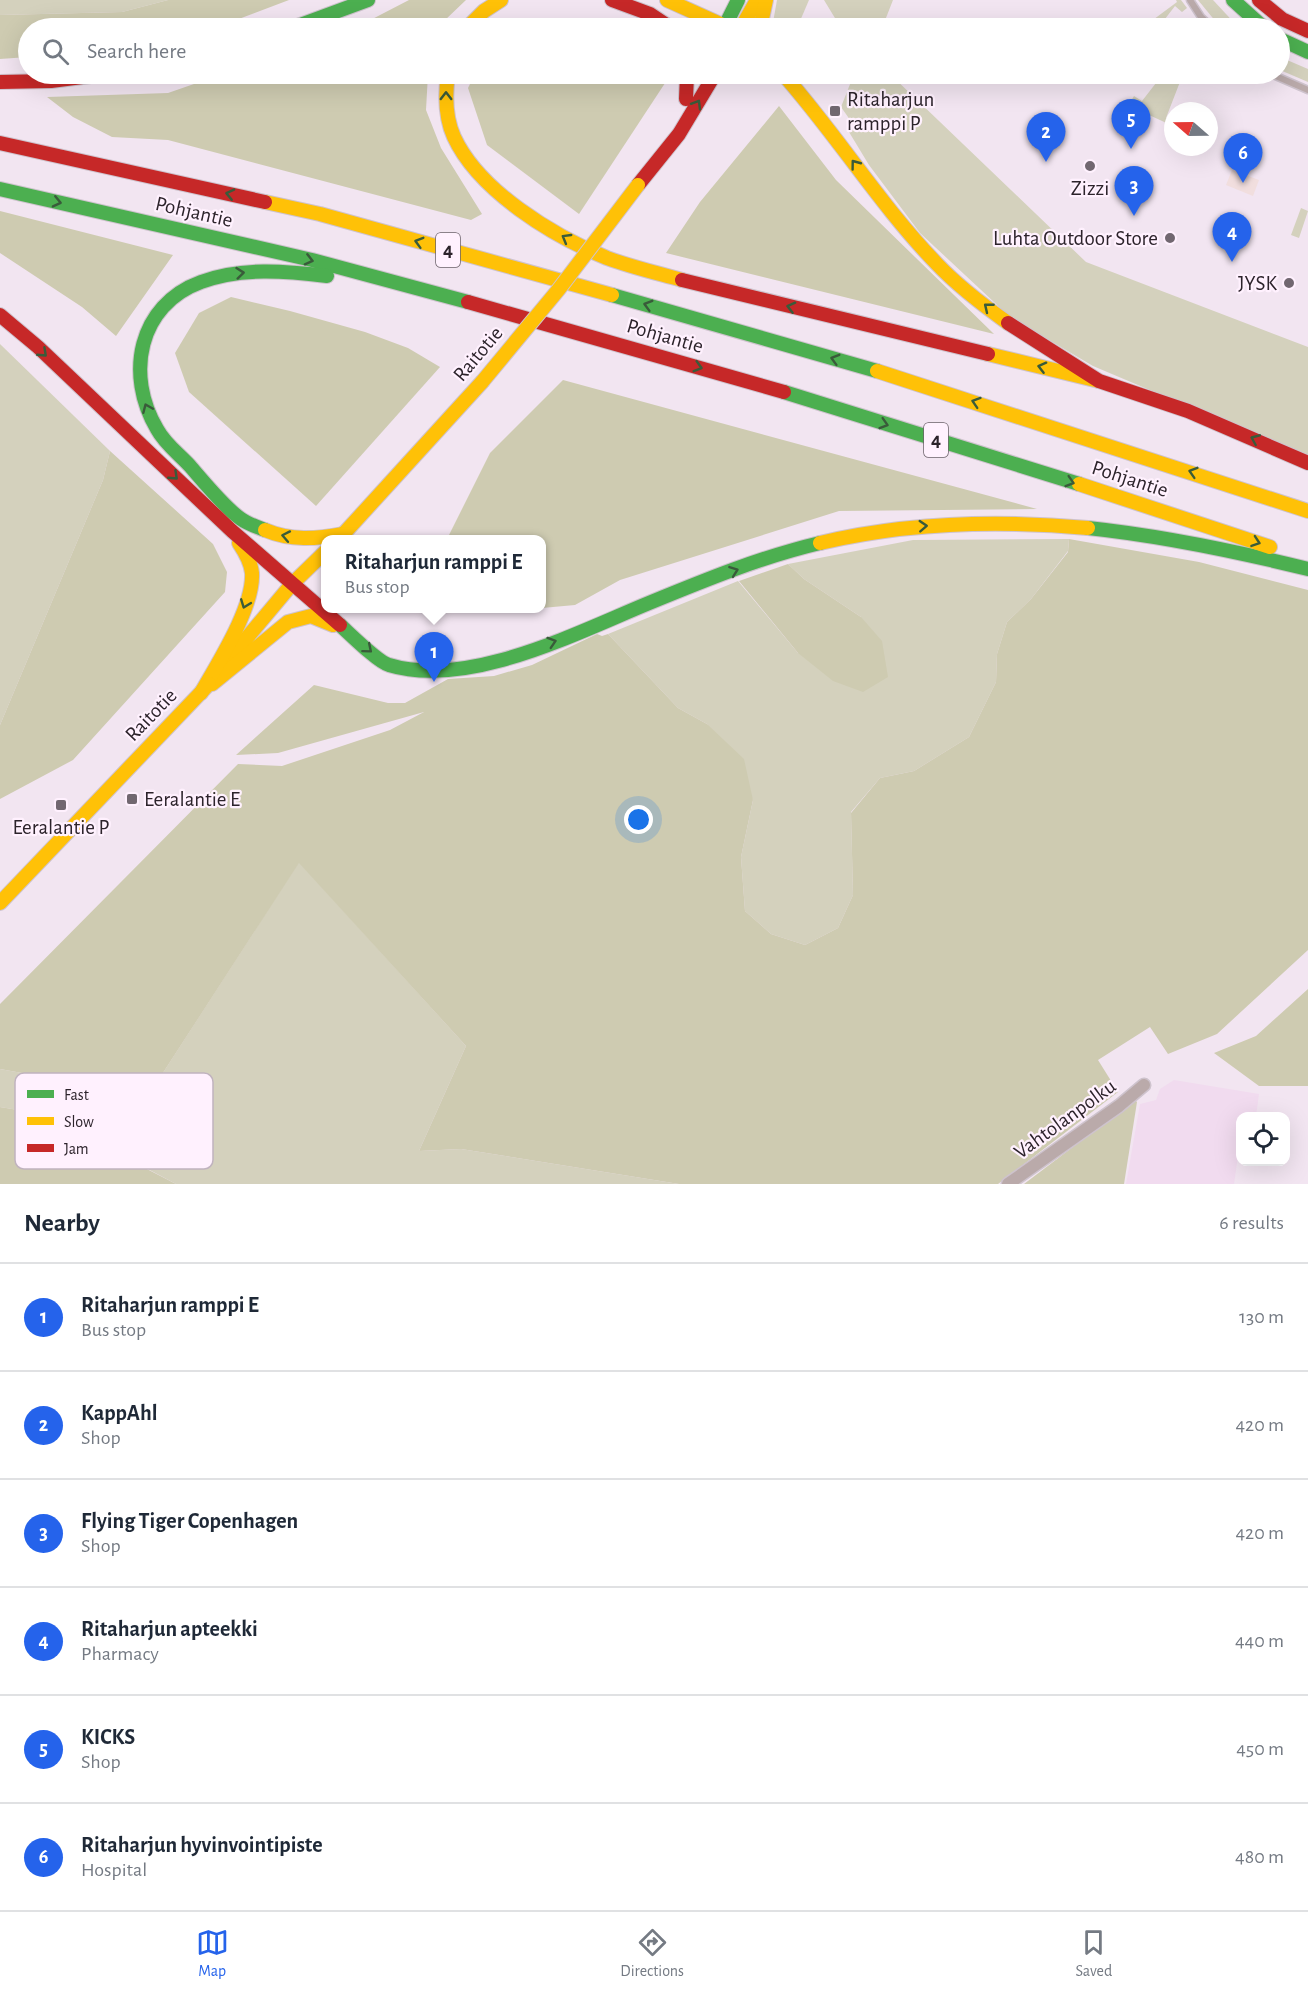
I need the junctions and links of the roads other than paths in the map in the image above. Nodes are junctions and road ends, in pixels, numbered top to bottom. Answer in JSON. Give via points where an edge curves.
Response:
{"nodes":[{"id":1,"x":368,"y":0,"type":"edge"},
{"id":2,"x":501,"y":0,"type":"edge"},
{"id":3,"x":612,"y":0,"type":"edge"},
{"id":4,"x":667,"y":0,"type":"edge"},
{"id":5,"x":738,"y":0,"type":"edge"},
{"id":6,"x":757,"y":0,"type":"edge"},
{"id":7,"x":766,"y":0,"type":"edge"},
{"id":8,"x":1190,"y":0,"type":"edge"},
{"id":9,"x":1233,"y":0,"type":"edge"},
{"id":10,"x":1258,"y":0,"type":"edge"},
{"id":11,"x":319,"y":18,"type":"edge"},
{"id":12,"x":477,"y":18,"type":"edge"},
{"id":13,"x":656,"y":18,"type":"edge"},
{"id":14,"x":705,"y":18,"type":"edge"},
{"id":15,"x":730,"y":18,"type":"edge"},
{"id":16,"x":747,"y":18,"type":"edge"},
{"id":17,"x":762,"y":18,"type":"edge"},
{"id":18,"x":1202,"y":18,"type":"edge"},
{"id":19,"x":1253,"y":18,"type":"edge"},
{"id":20,"x":1282,"y":18,"type":"edge"},
{"id":21,"x":1290,"y":22,"type":"edge"},
{"id":22,"x":1308,"y":32,"type":"edge"},
{"id":23,"x":1290,"y":44,"type":"edge"},
{"id":24,"x":1308,"y":52,"type":"edge"},
{"id":25,"x":0,"y":82,"type":"edge"},
{"id":26,"x":18,"y":82,"type":"edge"},
{"id":27,"x":1290,"y":82,"type":"edge"},
{"id":28,"x":447,"y":84,"type":"edge"},
{"id":29,"x":687,"y":84,"type":"edge"},
{"id":30,"x":694,"y":84,"type":"edge"},
{"id":31,"x":709,"y":84,"type":"edge"},
{"id":32,"x":792,"y":84,"type":"edge"},
{"id":33,"x":1308,"y":90,"type":"edge"},
{"id":34,"x":686,"y":99,"type":"junction"},
{"id":35,"x":0,"y":143,"type":"edge"},
{"id":36,"x":638,"y":185,"type":"junction"},
{"id":37,"x":0,"y":189,"type":"edge"},
{"id":38,"x":393,"y":282,"type":"junction"},
{"id":39,"x":0,"y":315,"type":"edge"},
{"id":40,"x":1099,"y":381,"type":"junction"},
{"id":41,"x":1308,"y":463,"type":"edge"},
{"id":42,"x":1308,"y":511,"type":"edge"},
{"id":43,"x":232,"y":531,"type":"junction"},
{"id":44,"x":343,"y":535,"type":"edge"},
{"id":45,"x":321,"y":539,"type":"edge"},
{"id":46,"x":321,"y":556,"type":"edge"},
{"id":47,"x":1308,"y":560,"type":"edge"},
{"id":48,"x":1308,"y":569,"type":"edge"},
{"id":49,"x":292,"y":584,"type":"junction"},
{"id":50,"x":321,"y":609,"type":"edge"},
{"id":51,"x":325,"y":613,"type":"edge"},
{"id":52,"x":345,"y":630,"type":"junction"},
{"id":53,"x":201,"y":693,"type":"junction"},
{"id":54,"x":0,"y":903,"type":"edge"},
{"id":55,"x":1144,"y":1085,"type":"dead end"},
{"id":56,"x":1008,"y":1184,"type":"edge"}],
"edges":[{"from":1,"to":11,"type":"main road"},
{"from":2,"to":12,"type":"main road"},
{"from":3,"to":13,"type":"main road"},
{"from":4,"to":14,"type":"main road"},
{"from":5,"to":15,"type":"main road"},
{"from":6,"to":16,"type":"main road"},
{"from":7,"to":17,"type":"main road"},
{"from":8,"to":18,"type":"lane"},
{"from":9,"to":19,"type":"main road"},
{"from":10,"to":20,"type":"main road"},
{"from":21,"to":22,"type":"main road"},
{"from":23,"to":24,"type":"main road"},
{"from":25,"to":26,"type":"main road"},
{"from":27,"to":33,"type":"lane"},
{"from":40,"to":28,"type":"main road","one_way":true,"via":[[681,280],[599,255],[536,220],[474,168],[453,136],[447,116]]},
{"from":29,"to":34,"type":"main road"},
{"from":30,"to":34,"type":"main road","name":"Raitotie"},
{"from":36,"to":31,"type":"main road","name":"Raitotie","one_way":true,"via":[[679,134]]},
{"from":40,"to":32,"type":"main road","one_way":true,"via":[[1006,322],[938,265]]},
{"from":34,"to":36,"type":"main road","name":"Raitotie"},
{"from":42,"to":35,"type":"main road","name":"Pohjantie","number":"4","one_way":true,"via":[[891,375],[673,312],[320,214]]},
{"from":36,"to":44,"type":"main road","name":"Raitotie","bridge":true,"via":[[482,382]]},
{"from":37,"to":38,"type":"main road","name":"Pohjantie","number":"4","one_way":true},
{"from":45,"to":38,"type":"main road","one_way":true,"via":[[274,534],[242,519],[156,429],[142,396],[140,377],[140,355],[147,328],[172,297],[216,278],[261,271]]},
{"from":38,"to":47,"type":"main road","name":"Pohjantie","number":"4","one_way":true,"via":[[751,382]]},
{"from":39,"to":43,"type":"main road","one_way":true},
{"from":41,"to":40,"type":"main road","one_way":true,"via":[[1188,411]]},
{"from":43,"to":49,"type":"main road"},
{"from":43,"to":53,"type":"main road","one_way":true,"via":[[249,561],[249,593],[235,630]]},
{"from":46,"to":49,"type":"main road","name":"Raitotie"},
{"from":52,"to":48,"type":"main road","one_way":true,"via":[[386,664],[442,671],[472,667],[561,639],[675,592],[804,547],[912,527],[992,523],[1136,534]]},
{"from":49,"to":50,"type":"main road"},
{"from":49,"to":53,"type":"main road","name":"Raitotie"},
{"from":51,"to":52,"type":"main road"},
{"from":52,"to":53,"type":"main road","via":[[311,616],[288,622]]},
{"from":53,"to":54,"type":"main road","name":"Raitotie"},
{"from":55,"to":56,"type":"street","name":"Vahtolanpolku"}]}
